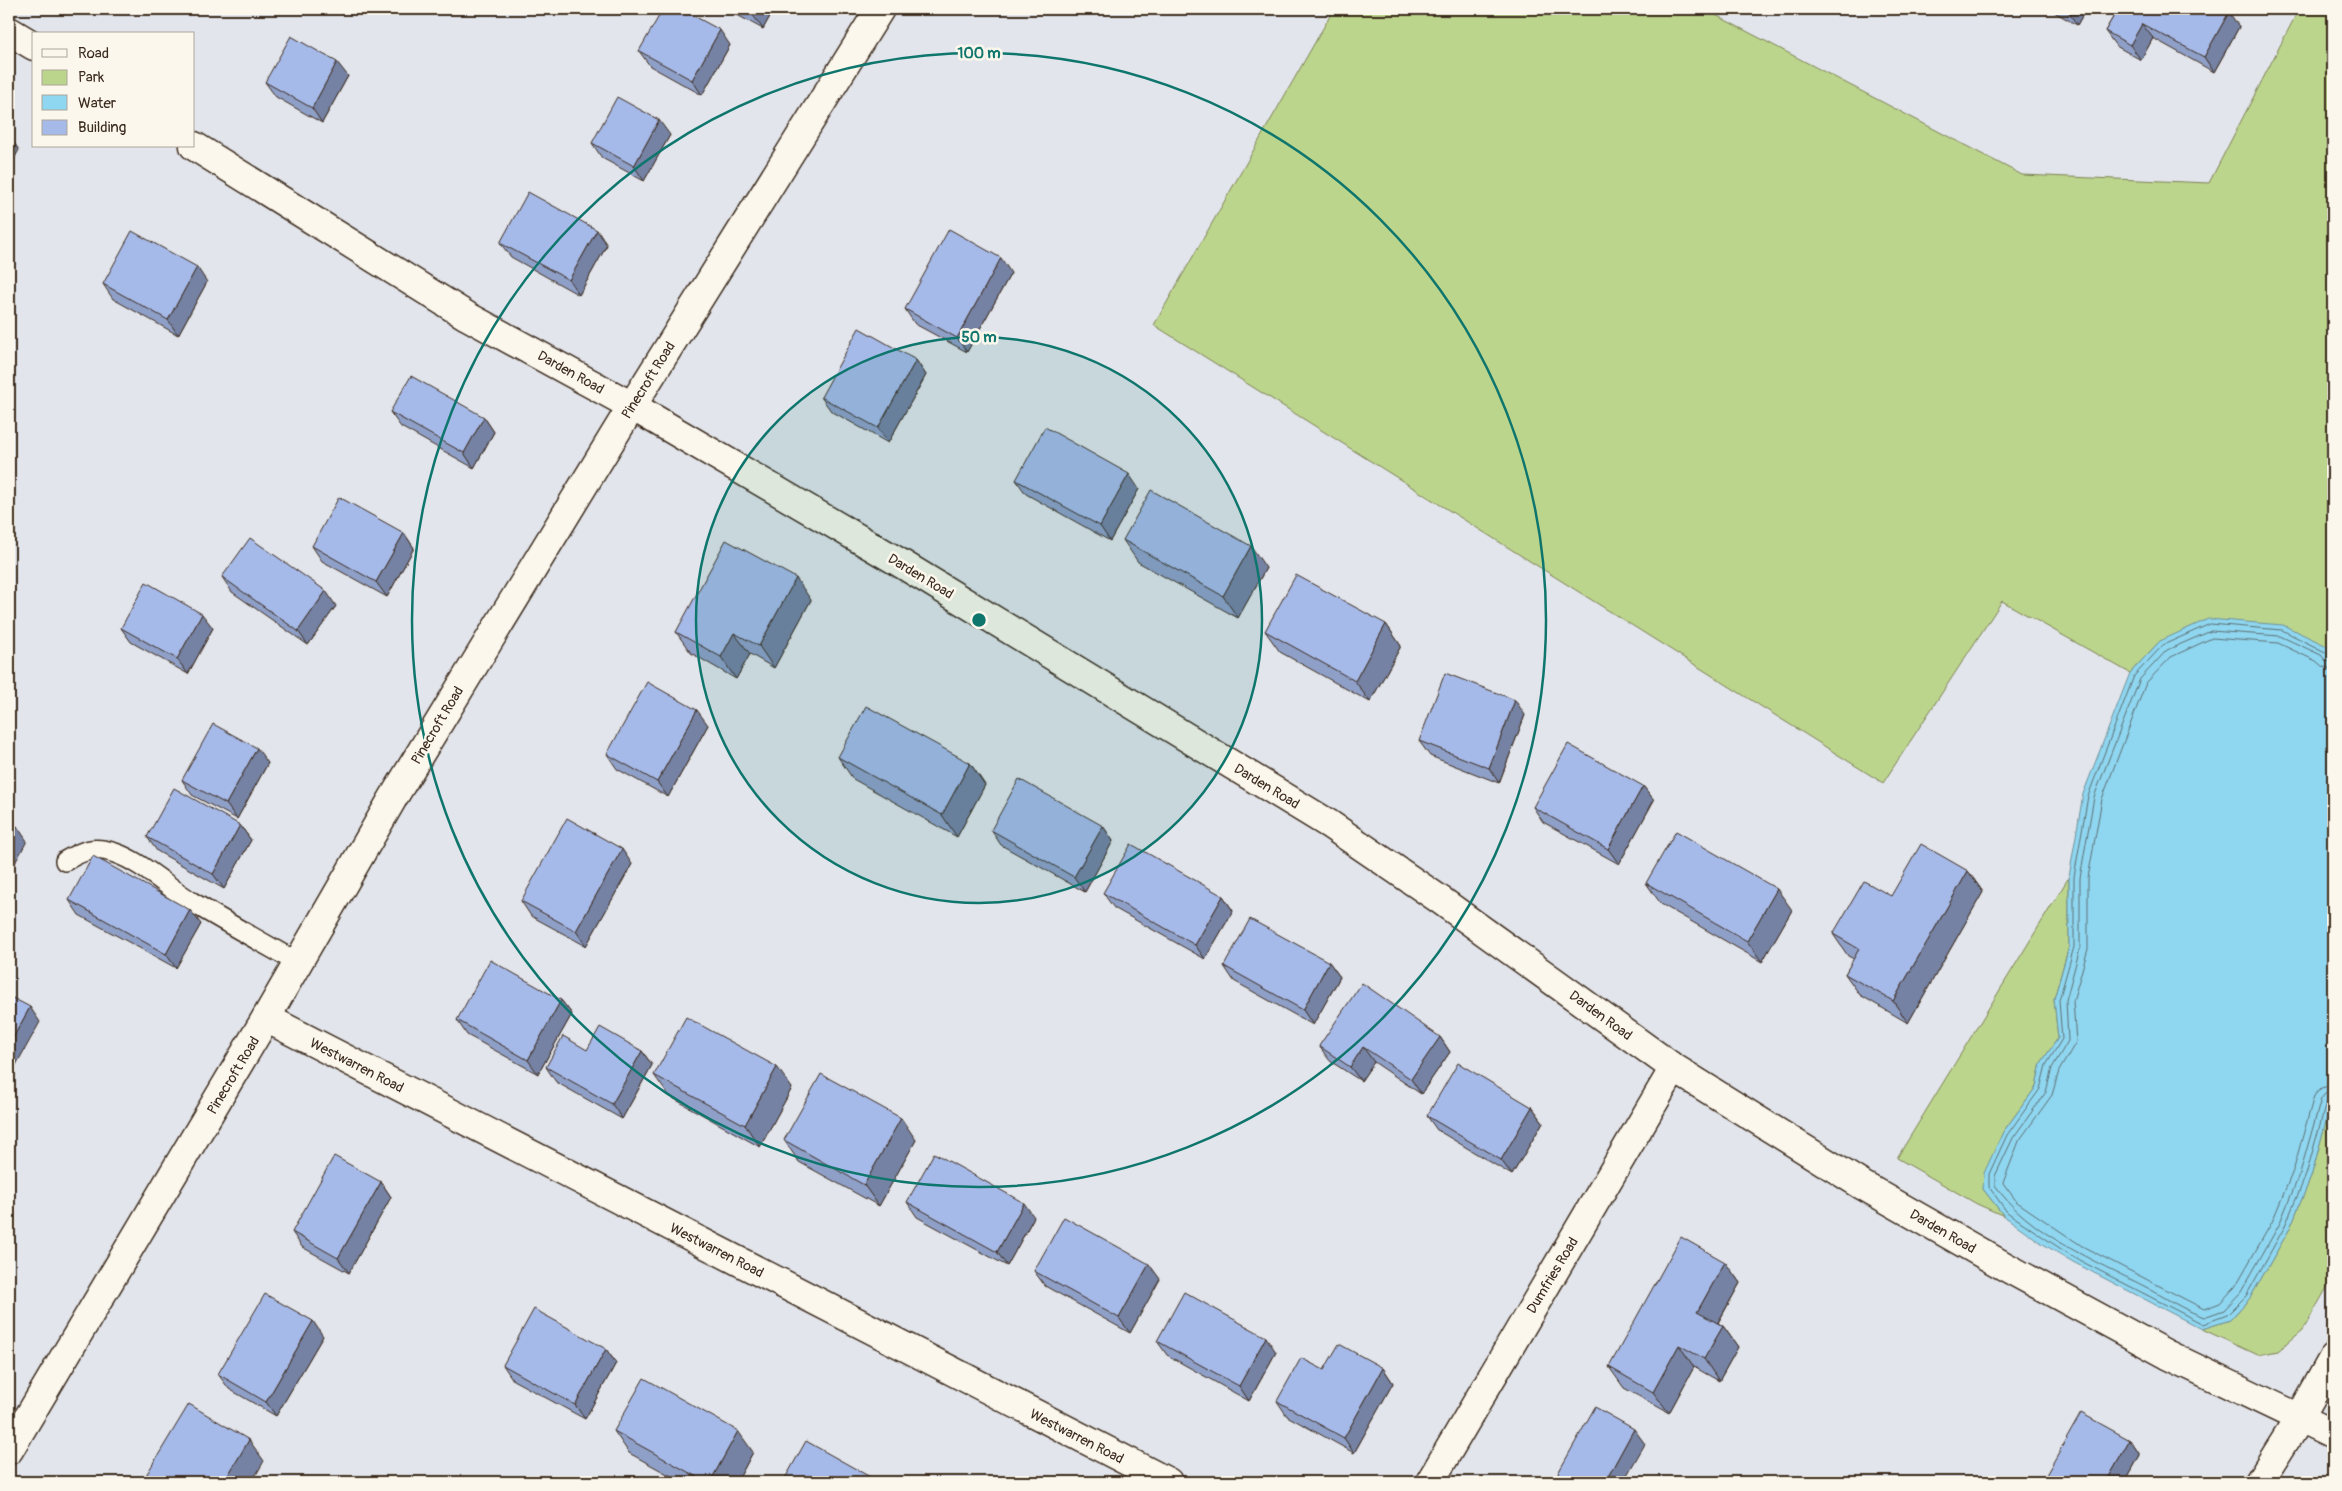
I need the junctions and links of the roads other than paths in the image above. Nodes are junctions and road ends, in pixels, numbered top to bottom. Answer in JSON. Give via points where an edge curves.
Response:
{"nodes":[{"id":1,"x":880,"y":9,"type":"edge"},
{"id":2,"x":9,"y":31,"type":"edge"},
{"id":3,"x":32,"y":45,"type":"edge"},
{"id":4,"x":195,"y":147,"type":"edge"},
{"id":5,"x":632,"y":406,"type":"junction"},
{"id":6,"x":65,"y":860,"type":"dead end"},
{"id":7,"x":298,"y":963,"type":"junction"},
{"id":8,"x":266,"y":1018,"type":"junction"},
{"id":9,"x":1674,"y":1068,"type":"junction"},
{"id":10,"x":2333,"y":1358,"type":"edge"},
{"id":11,"x":2300,"y":1417,"type":"junction"},
{"id":12,"x":2333,"y":1434,"type":"edge"},
{"id":13,"x":9,"y":1450,"type":"edge"},
{"id":14,"x":1168,"y":1482,"type":"edge"},
{"id":15,"x":1430,"y":1482,"type":"edge"},
{"id":16,"x":2259,"y":1482,"type":"edge"}],
"edges":[{"from":1,"to":5,"type":"street","name":"Pinecroft Road"},
{"from":2,"to":3,"type":"street"},
{"from":4,"to":5,"type":"street","name":"Darden Road","via":[[467,316]]},
{"from":5,"to":7,"type":"street","name":"Pinecroft Road","via":[[393,798]]},
{"from":5,"to":9,"type":"street","name":"Darden Road","via":[[902,564],[1329,824]]},
{"from":6,"to":7,"type":"lane","via":[[83,850],[116,853]]},
{"from":7,"to":8,"type":"street","name":"Pinecroft Road"},
{"from":8,"to":13,"type":"street","name":"Pinecroft Road"},
{"from":8,"to":14,"type":"street","name":"Westwarren Road"},
{"from":9,"to":11,"type":"street","name":"Darden Road","via":[[1862,1185],[2004,1266],[2168,1355]]},
{"from":9,"to":15,"type":"street","name":"Dumfries Road"},
{"from":10,"to":11,"type":"street"},
{"from":11,"to":12,"type":"street","name":"Darden Road"},
{"from":11,"to":16,"type":"street"}]}
